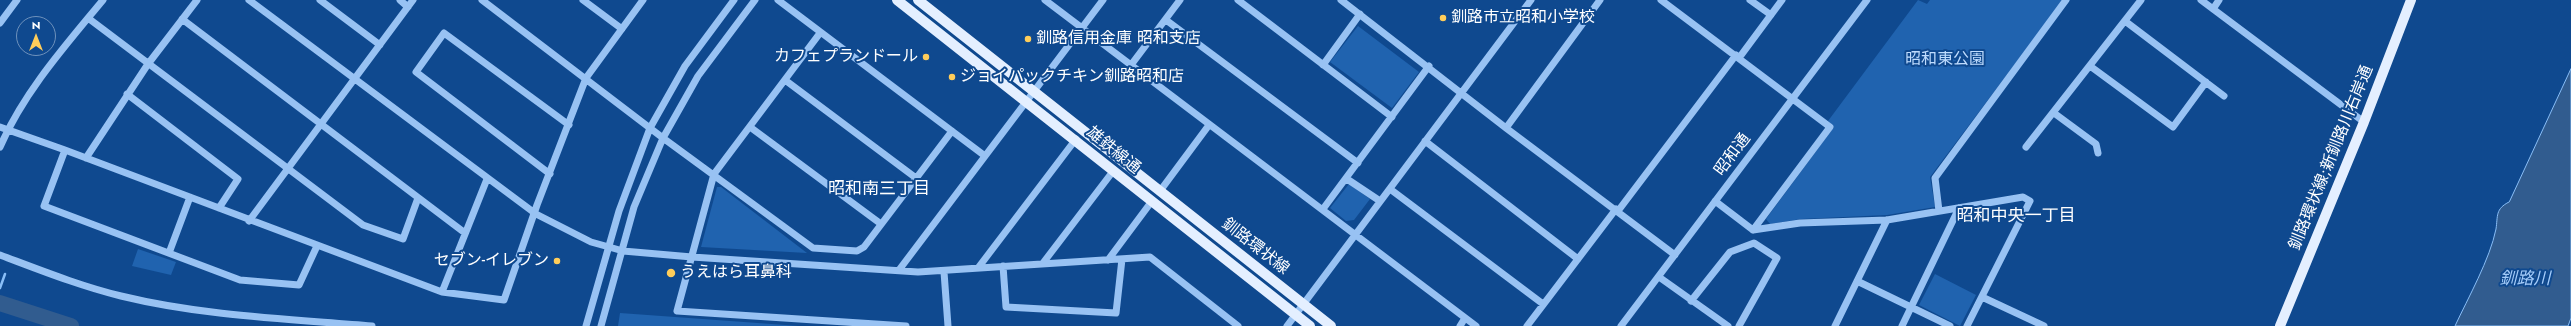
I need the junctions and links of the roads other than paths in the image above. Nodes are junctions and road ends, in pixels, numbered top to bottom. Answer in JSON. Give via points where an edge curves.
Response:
{"nodes":[{"id":1,"x":17,"y":0,"type":"edge"},
{"id":2,"x":103,"y":0,"type":"edge"},
{"id":3,"x":197,"y":0,"type":"edge"},
{"id":4,"x":249,"y":0,"type":"edge"},
{"id":5,"x":320,"y":0,"type":"edge"},
{"id":6,"x":400,"y":0,"type":"edge"},
{"id":7,"x":413,"y":0,"type":"edge"},
{"id":8,"x":482,"y":0,"type":"edge"},
{"id":9,"x":583,"y":0,"type":"edge"},
{"id":10,"x":643,"y":0,"type":"edge"},
{"id":11,"x":734,"y":0,"type":"edge"},
{"id":12,"x":755,"y":0,"type":"edge"},
{"id":13,"x":778,"y":0,"type":"edge"},
{"id":14,"x":897,"y":0,"type":"edge"},
{"id":15,"x":918,"y":0,"type":"edge"},
{"id":16,"x":1103,"y":0,"type":"edge"},
{"id":17,"x":1180,"y":0,"type":"edge"},
{"id":18,"x":1238,"y":0,"type":"edge"},
{"id":19,"x":1341,"y":0,"type":"edge"},
{"id":20,"x":1531,"y":0,"type":"edge"},
{"id":21,"x":1600,"y":0,"type":"edge"},
{"id":22,"x":1661,"y":0,"type":"edge"},
{"id":23,"x":1750,"y":0,"type":"edge"},
{"id":24,"x":1782,"y":0,"type":"edge"},
{"id":25,"x":1866,"y":0,"type":"edge"},
{"id":26,"x":2066,"y":0,"type":"edge"},
{"id":27,"x":2141,"y":0,"type":"edge"},
{"id":28,"x":2201,"y":0,"type":"edge"},
{"id":29,"x":2219,"y":0,"type":"edge"},
{"id":30,"x":2411,"y":0,"type":"edge"},
{"id":31,"x":1048,"y":1,"type":"edge"},
{"id":32,"x":408,"y":7,"type":"junction"},
{"id":33,"x":2213,"y":9,"type":"junction"},
{"id":34,"x":1360,"y":14,"type":"junction"},
{"id":35,"x":1771,"y":15,"type":"junction"},
{"id":36,"x":88,"y":18,"type":"junction"},
{"id":37,"x":182,"y":19,"type":"junction"},
{"id":38,"x":1166,"y":20,"type":"junction"},
{"id":39,"x":2125,"y":21,"type":"junction"},
{"id":40,"x":0,"y":23,"type":"edge"},
{"id":41,"x":1082,"y":28,"type":"junction"},
{"id":42,"x":622,"y":29,"type":"junction"},
{"id":43,"x":820,"y":33,"type":"junction"},
{"id":44,"x":380,"y":45,"type":"junction"},
{"id":45,"x":1738,"y":56,"type":"junction"},
{"id":46,"x":148,"y":64,"type":"junction"},
{"id":47,"x":1131,"y":65,"type":"junction"},
{"id":48,"x":1323,"y":65,"type":"junction"},
{"id":49,"x":1429,"y":66,"type":"junction"},
{"id":50,"x":2090,"y":66,"type":"junction"},
{"id":51,"x":354,"y":78,"type":"junction"},
{"id":52,"x":586,"y":78,"type":"junction"},
{"id":53,"x":785,"y":80,"type":"junction"},
{"id":54,"x":2206,"y":82,"type":"junction"},
{"id":55,"x":1034,"y":92,"type":"junction"},
{"id":56,"x":1462,"y":92,"type":"junction"},
{"id":57,"x":127,"y":94,"type":"junction"},
{"id":58,"x":2224,"y":96,"type":"dead end"},
{"id":59,"x":1793,"y":97,"type":"junction"},
{"id":60,"x":1026,"y":102,"type":"junction"},
{"id":61,"x":2054,"y":113,"type":"junction"},
{"id":62,"x":1392,"y":117,"type":"junction"},
{"id":63,"x":2364,"y":122,"type":"junction"},
{"id":64,"x":321,"y":124,"type":"junction"},
{"id":65,"x":1209,"y":124,"type":"junction"},
{"id":66,"x":569,"y":125,"type":"junction"},
{"id":67,"x":0,"y":127,"type":"edge"},
{"id":68,"x":750,"y":127,"type":"junction"},
{"id":69,"x":650,"y":128,"type":"junction"},
{"id":70,"x":1506,"y":128,"type":"junction"},
{"id":71,"x":8,"y":130,"type":"junction"},
{"id":72,"x":952,"y":131,"type":"junction"},
{"id":73,"x":664,"y":138,"type":"junction"},
{"id":74,"x":1076,"y":139,"type":"junction"},
{"id":75,"x":1425,"y":141,"type":"junction"},
{"id":76,"x":0,"y":147,"type":"edge"},
{"id":77,"x":2026,"y":147,"type":"dead end"},
{"id":78,"x":65,"y":150,"type":"junction"},
{"id":79,"x":2098,"y":153,"type":"dead end"},
{"id":80,"x":985,"y":156,"type":"junction"},
{"id":81,"x":86,"y":158,"type":"junction"},
{"id":82,"x":1358,"y":163,"type":"junction"},
{"id":83,"x":288,"y":168,"type":"junction"},
{"id":84,"x":1114,"y":170,"type":"junction"},
{"id":85,"x":550,"y":174,"type":"junction"},
{"id":86,"x":714,"y":174,"type":"junction"},
{"id":87,"x":487,"y":178,"type":"junction"},
{"id":88,"x":916,"y":178,"type":"junction"},
{"id":89,"x":1347,"y":178,"type":"junction"},
{"id":90,"x":1390,"y":189,"type":"junction"},
{"id":91,"x":1160,"y":191,"type":"junction"},
{"id":92,"x":190,"y":197,"type":"junction"},
{"id":93,"x":418,"y":198,"type":"junction"},
{"id":94,"x":1152,"y":201,"type":"junction"},
{"id":95,"x":1380,"y":201,"type":"junction"},
{"id":96,"x":1715,"y":201,"type":"junction"},
{"id":97,"x":220,"y":208,"type":"junction"},
{"id":98,"x":1959,"y":208,"type":"junction"},
{"id":99,"x":1322,"y":210,"type":"junction"},
{"id":100,"x":1617,"y":210,"type":"junction"},
{"id":101,"x":1939,"y":211,"type":"junction"},
{"id":102,"x":536,"y":214,"type":"junction"},
{"id":103,"x":1887,"y":220,"type":"junction"},
{"id":104,"x":250,"y":221,"type":"junction"},
{"id":105,"x":882,"y":224,"type":"junction"},
{"id":106,"x":1753,"y":230,"type":"junction"},
{"id":107,"x":465,"y":233,"type":"junction"},
{"id":108,"x":1356,"y":234,"type":"junction"},
{"id":109,"x":317,"y":246,"type":"junction"},
{"id":110,"x":609,"y":247,"type":"junction"},
{"id":111,"x":623,"y":251,"type":"junction"},
{"id":112,"x":168,"y":253,"type":"junction"},
{"id":113,"x":0,"y":255,"type":"edge"},
{"id":114,"x":1676,"y":255,"type":"junction"},
{"id":115,"x":692,"y":258,"type":"junction"},
{"id":116,"x":1122,"y":259,"type":"junction"},
{"id":117,"x":1578,"y":259,"type":"junction"},
{"id":118,"x":1108,"y":260,"type":"junction"},
{"id":119,"x":1043,"y":263,"type":"junction"},
{"id":120,"x":1003,"y":266,"type":"junction"},
{"id":121,"x":978,"y":268,"type":"junction"},
{"id":122,"x":899,"y":270,"type":"junction"},
{"id":123,"x":944,"y":272,"type":"junction"},
{"id":124,"x":1659,"y":277,"type":"junction"},
{"id":125,"x":1857,"y":281,"type":"junction"},
{"id":126,"x":442,"y":292,"type":"junction"},
{"id":127,"x":1982,"y":297,"type":"junction"},
{"id":128,"x":1691,"y":301,"type":"junction"},
{"id":129,"x":1303,"y":304,"type":"junction"},
{"id":130,"x":1543,"y":304,"type":"junction"},
{"id":131,"x":1911,"y":307,"type":"junction"},
{"id":132,"x":1296,"y":314,"type":"junction"},
{"id":133,"x":1465,"y":318,"type":"junction"},
{"id":134,"x":2040,"y":325,"type":"edge"},
{"id":135,"x":372,"y":326,"type":"edge"},
{"id":136,"x":586,"y":326,"type":"edge"},
{"id":137,"x":601,"y":326,"type":"edge"},
{"id":138,"x":906,"y":326,"type":"edge"},
{"id":139,"x":948,"y":326,"type":"edge"},
{"id":140,"x":1238,"y":326,"type":"edge"},
{"id":141,"x":1287,"y":326,"type":"edge"},
{"id":142,"x":1310,"y":326,"type":"edge"},
{"id":143,"x":1331,"y":326,"type":"edge"},
{"id":144,"x":1460,"y":326,"type":"edge"},
{"id":145,"x":1476,"y":326,"type":"edge"},
{"id":146,"x":1527,"y":326,"type":"edge"},
{"id":147,"x":1621,"y":326,"type":"edge"},
{"id":148,"x":1728,"y":326,"type":"edge"},
{"id":149,"x":1739,"y":326,"type":"edge"},
{"id":150,"x":1835,"y":326,"type":"edge"},
{"id":151,"x":1902,"y":326,"type":"edge"},
{"id":152,"x":1950,"y":326,"type":"edge"},
{"id":153,"x":1967,"y":326,"type":"edge"},
{"id":154,"x":2280,"y":326,"type":"edge"}],
"edges":[{"from":1,"to":40,"type":"street"},
{"from":2,"to":36,"type":"street"},
{"from":3,"to":37,"type":"street"},
{"from":4,"to":51,"type":"street"},
{"from":5,"to":44,"type":"street"},
{"from":6,"to":32,"type":"street"},
{"from":7,"to":32,"type":"street"},
{"from":8,"to":52,"type":"street"},
{"from":9,"to":42,"type":"street"},
{"from":10,"to":42,"type":"street"},
{"from":11,"to":69,"type":"street","via":[[685,66]]},
{"from":12,"to":73,"type":"street","via":[[691,87]]},
{"from":13,"to":43,"type":"street"},
{"from":14,"to":60,"type":"main road","name":"雄鉄線通"},
{"from":15,"to":55,"type":"main road","name":"雄鉄線通"},
{"from":16,"to":41,"type":"street"},
{"from":17,"to":38,"type":"street"},
{"from":18,"to":48,"type":"street"},
{"from":19,"to":34,"type":"street"},
{"from":20,"to":56,"type":"street"},
{"from":21,"to":70,"type":"street"},
{"from":22,"to":45,"type":"street"},
{"from":23,"to":35,"type":"street"},
{"from":24,"to":35,"type":"street"},
{"from":25,"to":59,"type":"street","name":"昭和通"},
{"from":26,"to":101,"type":"street","via":[[1935,178]]},
{"from":27,"to":39,"type":"street"},
{"from":28,"to":33,"type":"street"},
{"from":29,"to":33,"type":"street"},
{"from":30,"to":63,"type":"main road","name":"釧路環状線;新釧路川右岸通"},
{"from":31,"to":41,"type":"street"},
{"from":32,"to":44,"type":"street"},
{"from":33,"to":63,"type":"street"},
{"from":34,"to":48,"type":"street"},
{"from":34,"to":49,"type":"street"},
{"from":35,"to":45,"type":"street"},
{"from":36,"to":46,"type":"street"},
{"from":36,"to":71,"type":"street","via":[[42,75]]},
{"from":37,"to":46,"type":"street"},
{"from":37,"to":64,"type":"street"},
{"from":38,"to":47,"type":"street"},
{"from":38,"to":82,"type":"street"},
{"from":39,"to":50,"type":"street"},
{"from":39,"to":54,"type":"street"},
{"from":41,"to":47,"type":"street"},
{"from":41,"to":55,"type":"street"},
{"from":42,"to":52,"type":"street"},
{"from":43,"to":53,"type":"street"},
{"from":43,"to":72,"type":"street"},
{"from":44,"to":51,"type":"street"},
{"from":45,"to":59,"type":"street"},
{"from":45,"to":100,"type":"street"},
{"from":46,"to":57,"type":"street"},
{"from":46,"to":83,"type":"street"},
{"from":47,"to":65,"type":"street"},
{"from":48,"to":62,"type":"street"},
{"from":49,"to":56,"type":"street"},
{"from":49,"to":62,"type":"street"},
{"from":50,"to":54,"type":"street","via":[[2173,127]]},
{"from":50,"to":61,"type":"street"},
{"from":51,"to":64,"type":"street"},
{"from":51,"to":87,"type":"street"},
{"from":52,"to":66,"type":"street"},
{"from":52,"to":69,"type":"street"},
{"from":53,"to":68,"type":"street"},
{"from":53,"to":88,"type":"street"},
{"from":54,"to":58,"type":"street"},
{"from":55,"to":60,"type":"street"},
{"from":55,"to":91,"type":"main road","name":"雄鉄線通"},
{"from":56,"to":70,"type":"street"},
{"from":56,"to":75,"type":"street"},
{"from":57,"to":81,"type":"street"},
{"from":57,"to":97,"type":"street","via":[[238,178]]},
{"from":59,"to":96,"type":"street","name":"昭和通"},
{"from":59,"to":106,"type":"street","via":[[1830,127]]},
{"from":60,"to":74,"type":"main road","name":"雄鉄線通"},
{"from":60,"to":80,"type":"street"},
{"from":61,"to":77,"type":"street"},
{"from":61,"to":79,"type":"street","via":[[2096,144]]},
{"from":62,"to":82,"type":"street"},
{"from":63,"to":154,"type":"main road","name":"釧路環状線;新釧路川右岸通"},
{"from":64,"to":83,"type":"street"},
{"from":64,"to":93,"type":"street"},
{"from":65,"to":91,"type":"street"},
{"from":65,"to":99,"type":"street"},
{"from":66,"to":85,"type":"street"},
{"from":66,"to":85,"type":"street","via":[[444,34],[416,72]]},
{"from":67,"to":71,"type":"street"},
{"from":68,"to":86,"type":"street"},
{"from":68,"to":105,"type":"street"},
{"from":69,"to":73,"type":"street"},
{"from":69,"to":110,"type":"street","via":[[627,187]]},
{"from":70,"to":100,"type":"street"},
{"from":71,"to":76,"type":"street"},
{"from":71,"to":78,"type":"street"},
{"from":72,"to":80,"type":"street"},
{"from":72,"to":88,"type":"street"},
{"from":73,"to":86,"type":"street"},
{"from":73,"to":111,"type":"street","via":[[634,207]]},
{"from":74,"to":84,"type":"main road","name":"雄鉄線通"},
{"from":74,"to":121,"type":"street"},
{"from":75,"to":90,"type":"street"},
{"from":75,"to":117,"type":"street"},
{"from":78,"to":81,"type":"street"},
{"from":78,"to":112,"type":"street","via":[[44,206]]},
{"from":80,"to":122,"type":"street"},
{"from":81,"to":92,"type":"street"},
{"from":82,"to":89,"type":"street"},
{"from":83,"to":93,"type":"street","via":[[363,225],[403,239]]},
{"from":83,"to":104,"type":"street"},
{"from":84,"to":94,"type":"main road","name":"雄鉄線通"},
{"from":84,"to":119,"type":"street"},
{"from":85,"to":102,"type":"street"},
{"from":86,"to":105,"type":"street","via":[[813,248],[857,250],[864,247]]},
{"from":86,"to":115,"type":"street"},
{"from":87,"to":102,"type":"street"},
{"from":87,"to":107,"type":"street"},
{"from":88,"to":105,"type":"street"},
{"from":89,"to":95,"type":"street"},
{"from":89,"to":99,"type":"street"},
{"from":90,"to":95,"type":"street"},
{"from":90,"to":130,"type":"street"},
{"from":91,"to":129,"type":"main road","name":"釧路環状線"},
{"from":92,"to":97,"type":"street"},
{"from":92,"to":112,"type":"street"},
{"from":93,"to":107,"type":"street"},
{"from":94,"to":118,"type":"street"},
{"from":94,"to":132,"type":"main road","name":"雄鉄線通"},
{"from":95,"to":108,"type":"street"},
{"from":96,"to":106,"type":"street"},
{"from":96,"to":114,"type":"street","name":"昭和通"},
{"from":97,"to":104,"type":"street"},
{"from":98,"to":101,"type":"street"},
{"from":98,"to":127,"type":"street","via":[[2023,197],[2030,201]]},
{"from":98,"to":131,"type":"street"},
{"from":99,"to":108,"type":"street"},
{"from":100,"to":114,"type":"street"},
{"from":100,"to":117,"type":"street"},
{"from":101,"to":103,"type":"street"},
{"from":102,"to":110,"type":"street","via":[[591,242]]},
{"from":102,"to":126,"type":"street","via":[[504,300]]},
{"from":103,"to":106,"type":"street","via":[[1800,223]]},
{"from":103,"to":125,"type":"street"},
{"from":104,"to":109,"type":"street"},
{"from":107,"to":126,"type":"street"},
{"from":108,"to":129,"type":"street"},
{"from":108,"to":133,"type":"street"},
{"from":109,"to":112,"type":"street","via":[[299,285],[240,280]]},
{"from":109,"to":126,"type":"street"},
{"from":110,"to":111,"type":"street"},
{"from":110,"to":136,"type":"street"},
{"from":111,"to":115,"type":"street"},
{"from":111,"to":137,"type":"street"},
{"from":113,"to":135,"type":"street","via":[[71,281],[158,304],[269,319]]},
{"from":114,"to":124,"type":"street","name":"昭和通"},
{"from":115,"to":122,"type":"street"},
{"from":115,"to":138,"type":"street","via":[[677,311]]},
{"from":116,"to":118,"type":"street"},
{"from":116,"to":120,"type":"street","via":[[1116,313],[1006,307]]},
{"from":116,"to":140,"type":"street","via":[[1150,257]]},
{"from":117,"to":130,"type":"street"},
{"from":118,"to":119,"type":"street"},
{"from":119,"to":120,"type":"street"},
{"from":120,"to":121,"type":"street"},
{"from":121,"to":123,"type":"street"},
{"from":122,"to":123,"type":"street"},
{"from":123,"to":139,"type":"street"},
{"from":124,"to":128,"type":"street"},
{"from":124,"to":147,"type":"street","name":"昭和通"},
{"from":125,"to":131,"type":"street"},
{"from":125,"to":150,"type":"street"},
{"from":127,"to":134,"type":"street"},
{"from":127,"to":153,"type":"street"},
{"from":128,"to":148,"type":"street"},
{"from":128,"to":149,"type":"street","via":[[1730,252],[1754,243],[1777,258]]},
{"from":129,"to":132,"type":"street"},
{"from":129,"to":143,"type":"main road","name":"釧路環状線"},
{"from":130,"to":146,"type":"street"},
{"from":131,"to":151,"type":"street"},
{"from":131,"to":152,"type":"street"},
{"from":132,"to":141,"type":"street"},
{"from":132,"to":142,"type":"main road","name":"雄鉄線通"},
{"from":133,"to":144,"type":"street"},
{"from":133,"to":145,"type":"street"}]}
